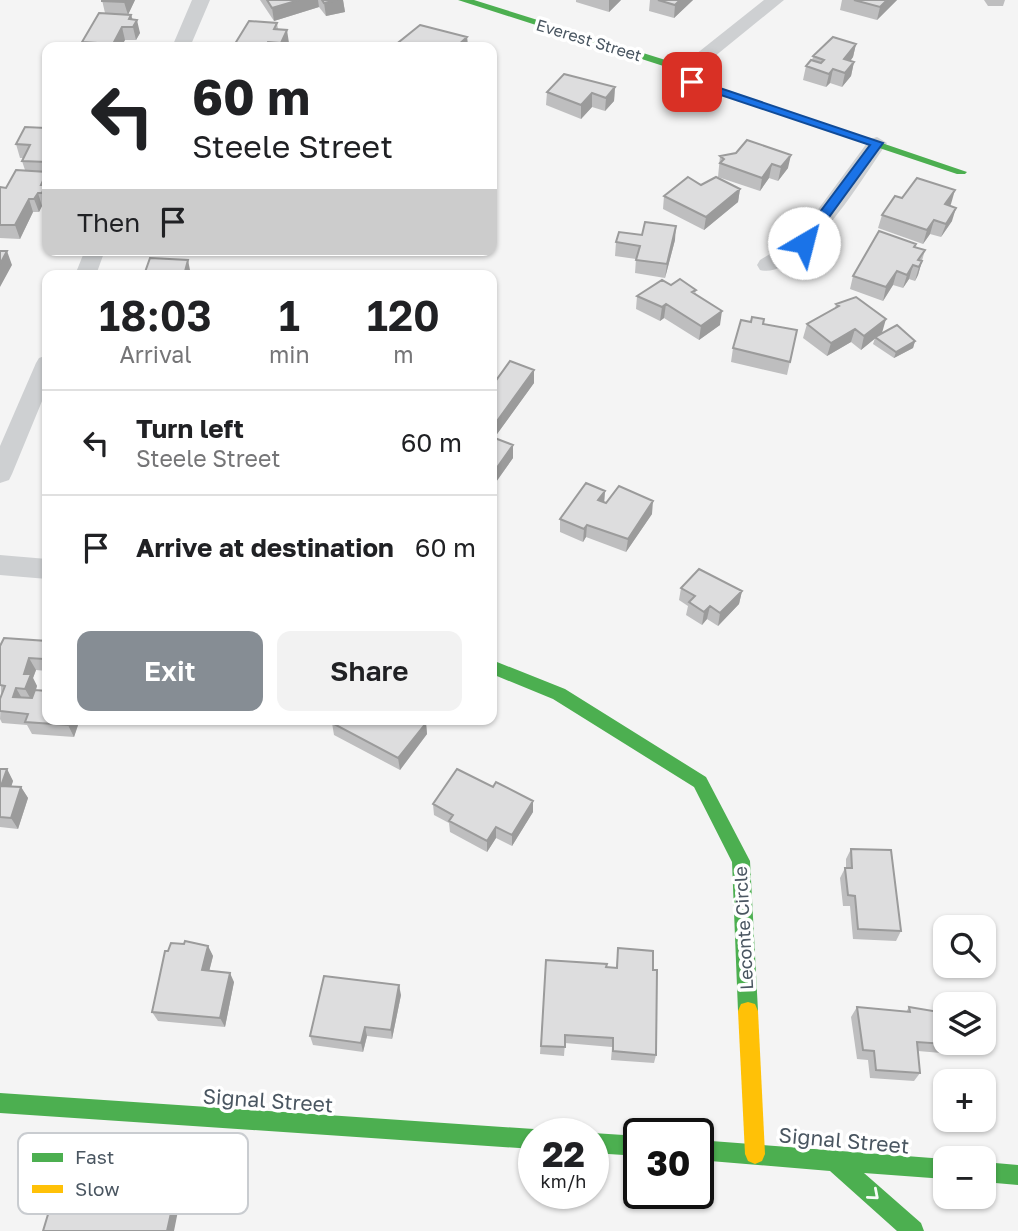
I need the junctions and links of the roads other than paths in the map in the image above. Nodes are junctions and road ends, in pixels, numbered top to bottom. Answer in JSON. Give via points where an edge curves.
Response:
{"nodes":[{"id":1,"x":201,"y":0,"type":"edge"},
{"id":2,"x":463,"y":0,"type":"edge"},
{"id":3,"x":775,"y":0,"type":"edge"},
{"id":4,"x":183,"y":42,"type":"edge"},
{"id":5,"x":687,"y":71,"type":"junction"},
{"id":6,"x":877,"y":143,"type":"junction"},
{"id":7,"x":961,"y":172,"type":"dead end"},
{"id":8,"x":767,"y":265,"type":"dead end"},
{"id":9,"x":42,"y":375,"type":"edge"},
{"id":10,"x":0,"y":474,"type":"edge"},
{"id":11,"x":0,"y":565,"type":"edge"},
{"id":12,"x":42,"y":569,"type":"edge"},
{"id":13,"x":497,"y":669,"type":"edge"},
{"id":14,"x":0,"y":1103,"type":"edge"},
{"id":15,"x":518,"y":1138,"type":"edge"},
{"id":16,"x":714,"y":1151,"type":"edge"},
{"id":17,"x":755,"y":1154,"type":"junction"},
{"id":18,"x":834,"y":1160,"type":"junction"},
{"id":19,"x":933,"y":1168,"type":"edge"},
{"id":20,"x":996,"y":1173,"type":"edge"},
{"id":21,"x":1018,"y":1175,"type":"edge"},
{"id":22,"x":913,"y":1231,"type":"edge"}],
"edges":[{"from":1,"to":4,"type":"street"},
{"from":2,"to":5,"type":"street","name":"Everest Street"},
{"from":3,"to":5,"type":"street"},
{"from":5,"to":6,"type":"street","name":"Everest Street","via":[[692,82]]},
{"from":6,"to":7,"type":"street","name":"Everest Street"},
{"from":6,"to":8,"type":"street","via":[[804,243]]},
{"from":9,"to":10,"type":"street"},
{"from":11,"to":12,"type":"street"},
{"from":13,"to":17,"type":"street","name":"Leconte Circle","via":[[559,694],[700,782],[741,861]]},
{"from":14,"to":15,"type":"street","name":"Signal Street"},
{"from":16,"to":17,"type":"street","name":"Signal Street"},
{"from":17,"to":18,"type":"street","name":"Signal Street"},
{"from":18,"to":19,"type":"street","name":"Signal Street"},
{"from":18,"to":22,"type":"street","one_way":true},
{"from":20,"to":21,"type":"street"}]}
